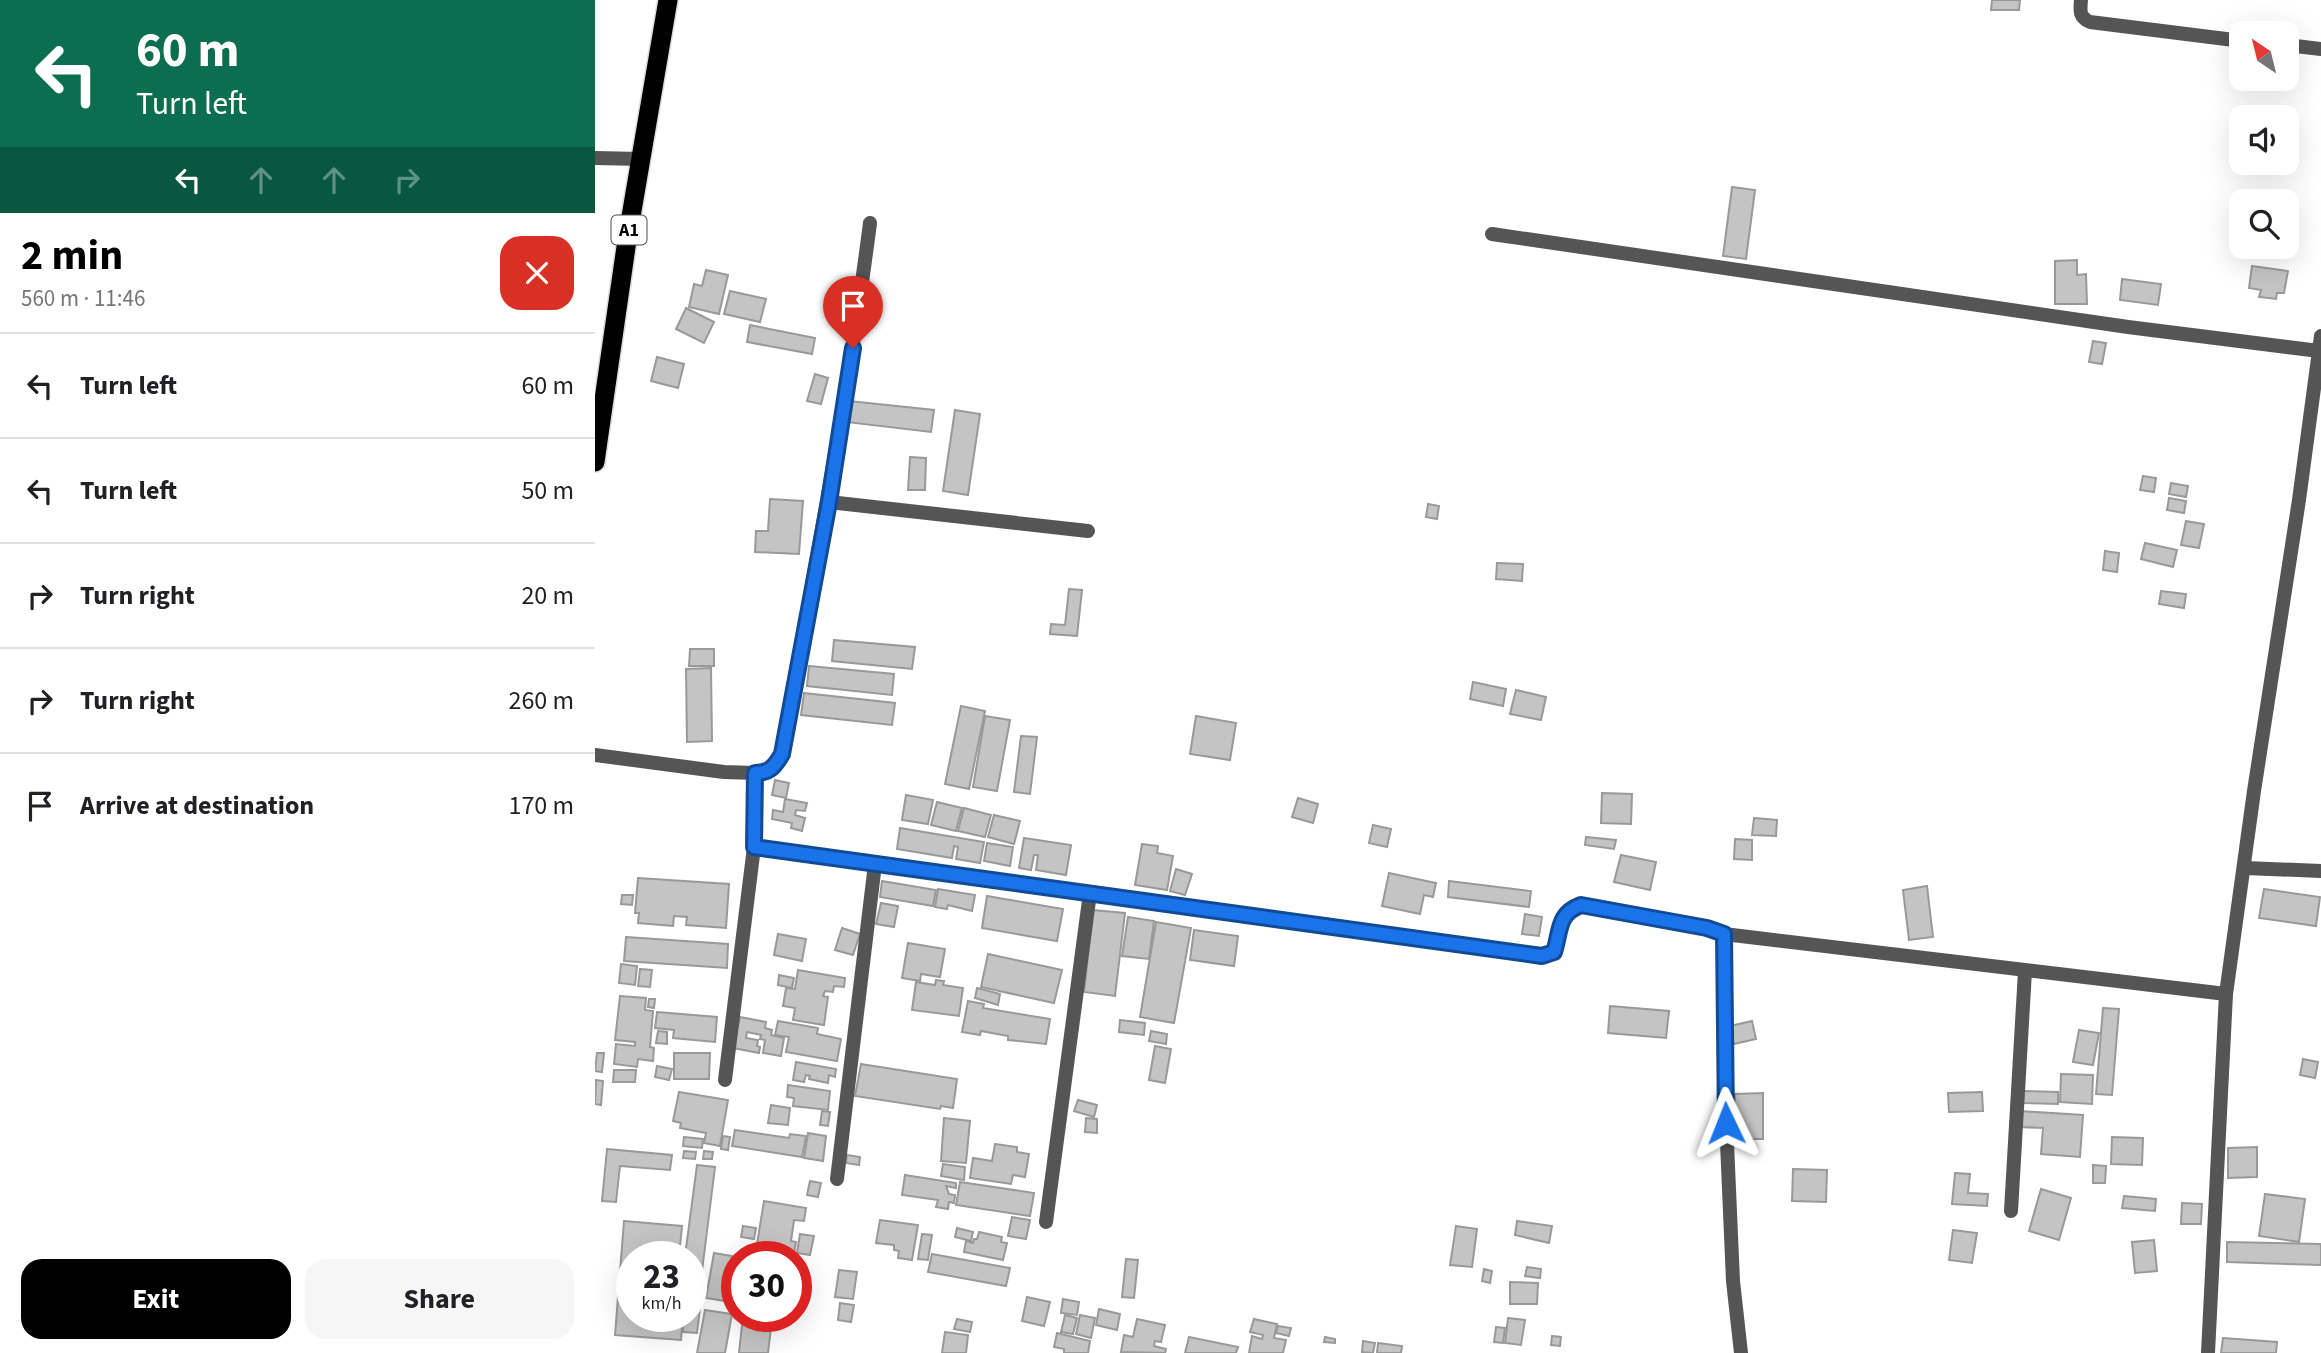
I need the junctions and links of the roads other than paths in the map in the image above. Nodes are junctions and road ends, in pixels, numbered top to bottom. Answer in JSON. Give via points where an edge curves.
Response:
{"nodes":[{"id":1,"x":668,"y":0,"type":"edge"},
{"id":2,"x":2081,"y":0,"type":"edge"},
{"id":3,"x":2229,"y":39,"type":"edge"},
{"id":4,"x":2299,"y":46,"type":"edge"},
{"id":5,"x":2321,"y":49,"type":"edge"},
{"id":6,"x":595,"y":158,"type":"edge"},
{"id":7,"x":641,"y":159,"type":"junction"},
{"id":8,"x":870,"y":223,"type":"dead end"},
{"id":9,"x":1492,"y":234,"type":"dead end"},
{"id":10,"x":2321,"y":336,"type":"edge"},
{"id":11,"x":2319,"y":351,"type":"junction"},
{"id":12,"x":595,"y":462,"type":"edge"},
{"id":13,"x":829,"y":502,"type":"junction"},
{"id":14,"x":1088,"y":531,"type":"dead end"},
{"id":15,"x":595,"y":755,"type":"edge"},
{"id":16,"x":755,"y":773,"type":"junction"},
{"id":17,"x":754,"y":847,"type":"junction"},
{"id":18,"x":875,"y":864,"type":"junction"},
{"id":19,"x":2245,"y":868,"type":"junction"},
{"id":20,"x":2321,"y":871,"type":"edge"},
{"id":21,"x":1090,"y":893,"type":"junction"},
{"id":22,"x":1724,"y":934,"type":"junction"},
{"id":23,"x":2025,"y":971,"type":"junction"},
{"id":24,"x":2226,"y":994,"type":"junction"},
{"id":25,"x":725,"y":1080,"type":"dead end"},
{"id":26,"x":837,"y":1179,"type":"dead end"},
{"id":27,"x":2011,"y":1211,"type":"dead end"},
{"id":28,"x":1046,"y":1222,"type":"dead end"},
{"id":29,"x":1741,"y":1353,"type":"edge"},
{"id":30,"x":2208,"y":1353,"type":"edge"}],
"edges":[{"from":1,"to":7,"type":"highway","number":"A1"},
{"from":2,"to":3,"type":"street","via":[[2080,13],[2090,22]]},
{"from":4,"to":5,"type":"street"},
{"from":6,"to":7,"type":"street"},
{"from":7,"to":12,"type":"highway","number":"A1"},
{"from":8,"to":13,"type":"street"},
{"from":9,"to":11,"type":"street"},
{"from":10,"to":11,"type":"street"},
{"from":11,"to":19,"type":"street"},
{"from":13,"to":14,"type":"street"},
{"from":13,"to":16,"type":"street","via":[[782,754],[773,768]]},
{"from":15,"to":16,"type":"street"},
{"from":16,"to":17,"type":"street"},
{"from":17,"to":18,"type":"street"},
{"from":17,"to":25,"type":"street"},
{"from":18,"to":21,"type":"street"},
{"from":18,"to":26,"type":"street"},
{"from":19,"to":20,"type":"street"},
{"from":19,"to":24,"type":"street"},
{"from":21,"to":22,"type":"street","via":[[1542,956],[1554,952],[1564,915],[1581,905]]},
{"from":21,"to":28,"type":"street"},
{"from":22,"to":23,"type":"street"},
{"from":22,"to":29,"type":"street","via":[[1725,1097]]},
{"from":23,"to":24,"type":"street"},
{"from":23,"to":27,"type":"street"},
{"from":24,"to":30,"type":"street"}]}
